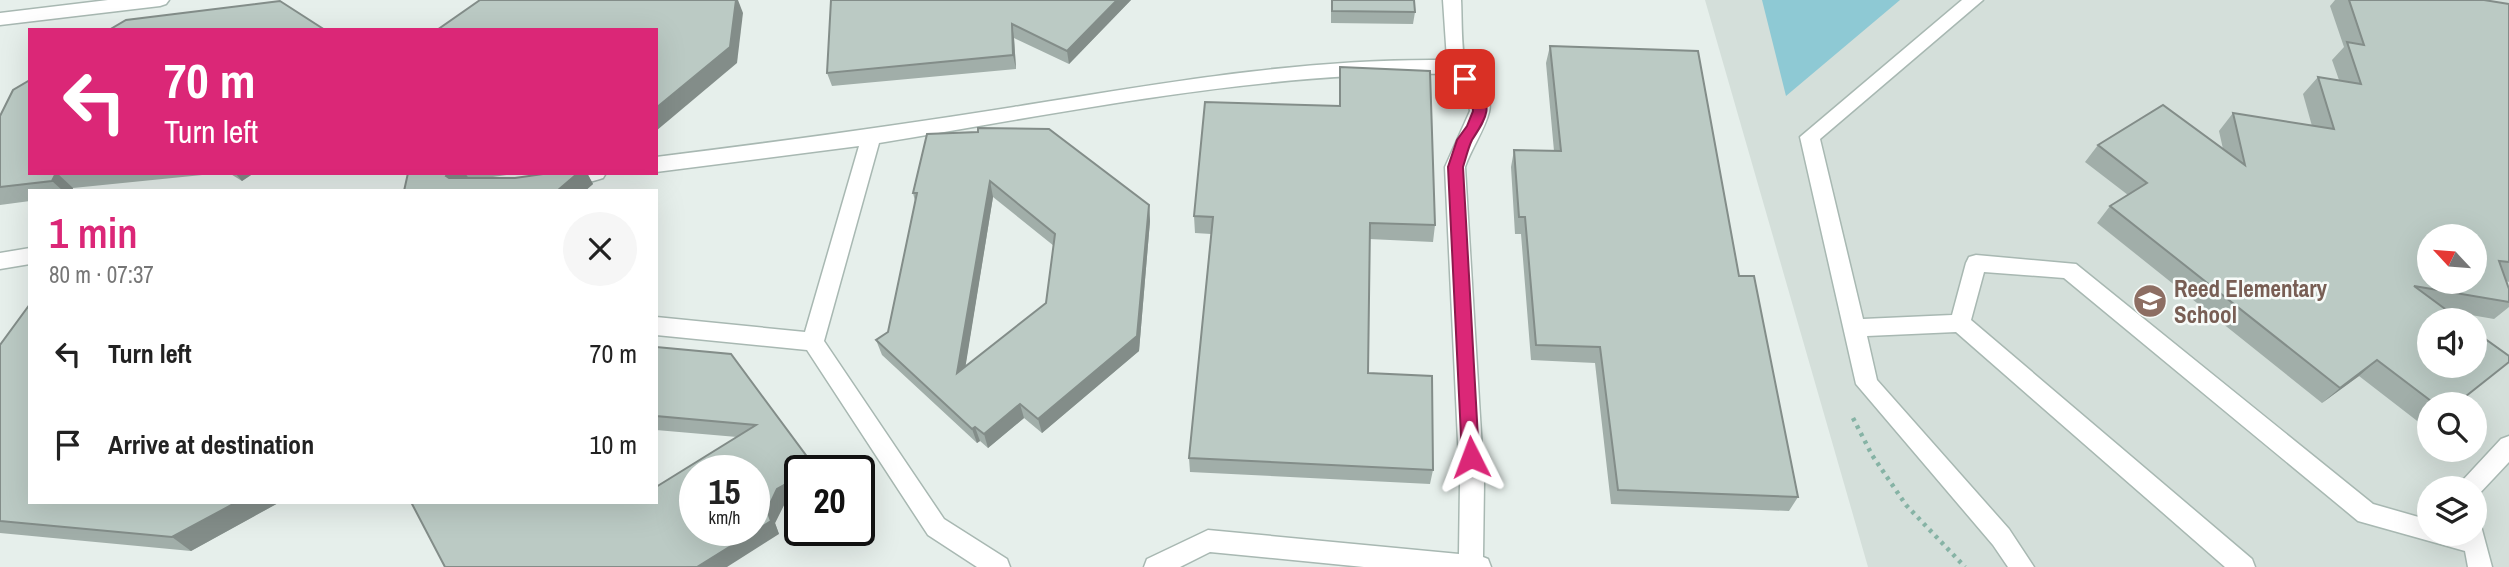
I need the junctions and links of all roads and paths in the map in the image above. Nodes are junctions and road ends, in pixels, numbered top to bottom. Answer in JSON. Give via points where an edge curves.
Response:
{"nodes":[{"id":1,"x":160,"y":0,"type":"edge"},
{"id":2,"x":1452,"y":0,"type":"edge"},
{"id":3,"x":1974,"y":0,"type":"edge"},
{"id":4,"x":0,"y":19,"type":"edge"},
{"id":5,"x":1457,"y":66,"type":"junction"},
{"id":6,"x":872,"y":137,"type":"junction"},
{"id":7,"x":658,"y":165,"type":"edge"},
{"id":8,"x":581,"y":175,"type":"edge"},
{"id":9,"x":545,"y":180,"type":"edge"},
{"id":10,"x":28,"y":256,"type":"edge"},
{"id":11,"x":0,"y":261,"type":"edge"},
{"id":12,"x":1960,"y":323,"type":"junction"},
{"id":13,"x":658,"y":326,"type":"edge"},
{"id":14,"x":1854,"y":328,"type":"junction"},
{"id":15,"x":813,"y":342,"type":"junction"},
{"id":16,"x":1851,"y":415,"type":"dead end"},
{"id":17,"x":2509,"y":446,"type":"edge"},
{"id":18,"x":2481,"y":476,"type":"edge"},
{"id":19,"x":2417,"y":528,"type":"edge"},
{"id":20,"x":2475,"y":546,"type":"edge"},
{"id":21,"x":1471,"y":566,"type":"edge"},
{"id":22,"x":998,"y":567,"type":"edge"},
{"id":23,"x":1156,"y":567,"type":"edge"},
{"id":24,"x":1479,"y":567,"type":"edge"},
{"id":25,"x":1965,"y":567,"type":"edge"},
{"id":26,"x":2022,"y":567,"type":"edge"},
{"id":27,"x":2243,"y":567,"type":"edge"},
{"id":28,"x":2480,"y":567,"type":"edge"}],
"edges":[{"from":1,"to":4,"type":"lane"},
{"from":2,"to":5,"type":"lane"},
{"from":3,"to":14,"type":"lane","via":[[1810,137]]},
{"from":5,"to":6,"type":"lane","via":[[1375,66],[1208,83]]},
{"from":5,"to":21,"type":"lane","via":[[1479,99],[1480,111],[1455,167],[1472,483]]},
{"from":6,"to":7,"type":"lane"},
{"from":6,"to":15,"type":"lane"},
{"from":8,"to":9,"type":"lane"},
{"from":10,"to":11,"type":"lane"},
{"from":12,"to":14,"type":"lane"},
{"from":12,"to":19,"type":"lane","via":[[1976,263],[2069,270],[2366,513]]},
{"from":12,"to":27,"type":"lane"},
{"from":13,"to":15,"type":"lane"},
{"from":14,"to":26,"type":"lane","via":[[1867,384]]},
{"from":15,"to":22,"type":"lane","via":[[936,527]]},
{"from":16,"to":25,"type":"path","via":[[1906,505]]},
{"from":17,"to":18,"type":"lane"},
{"from":20,"to":28,"type":"lane"},
{"from":21,"to":23,"type":"lane","via":[[1208,541]]},
{"from":21,"to":24,"type":"lane"}]}
